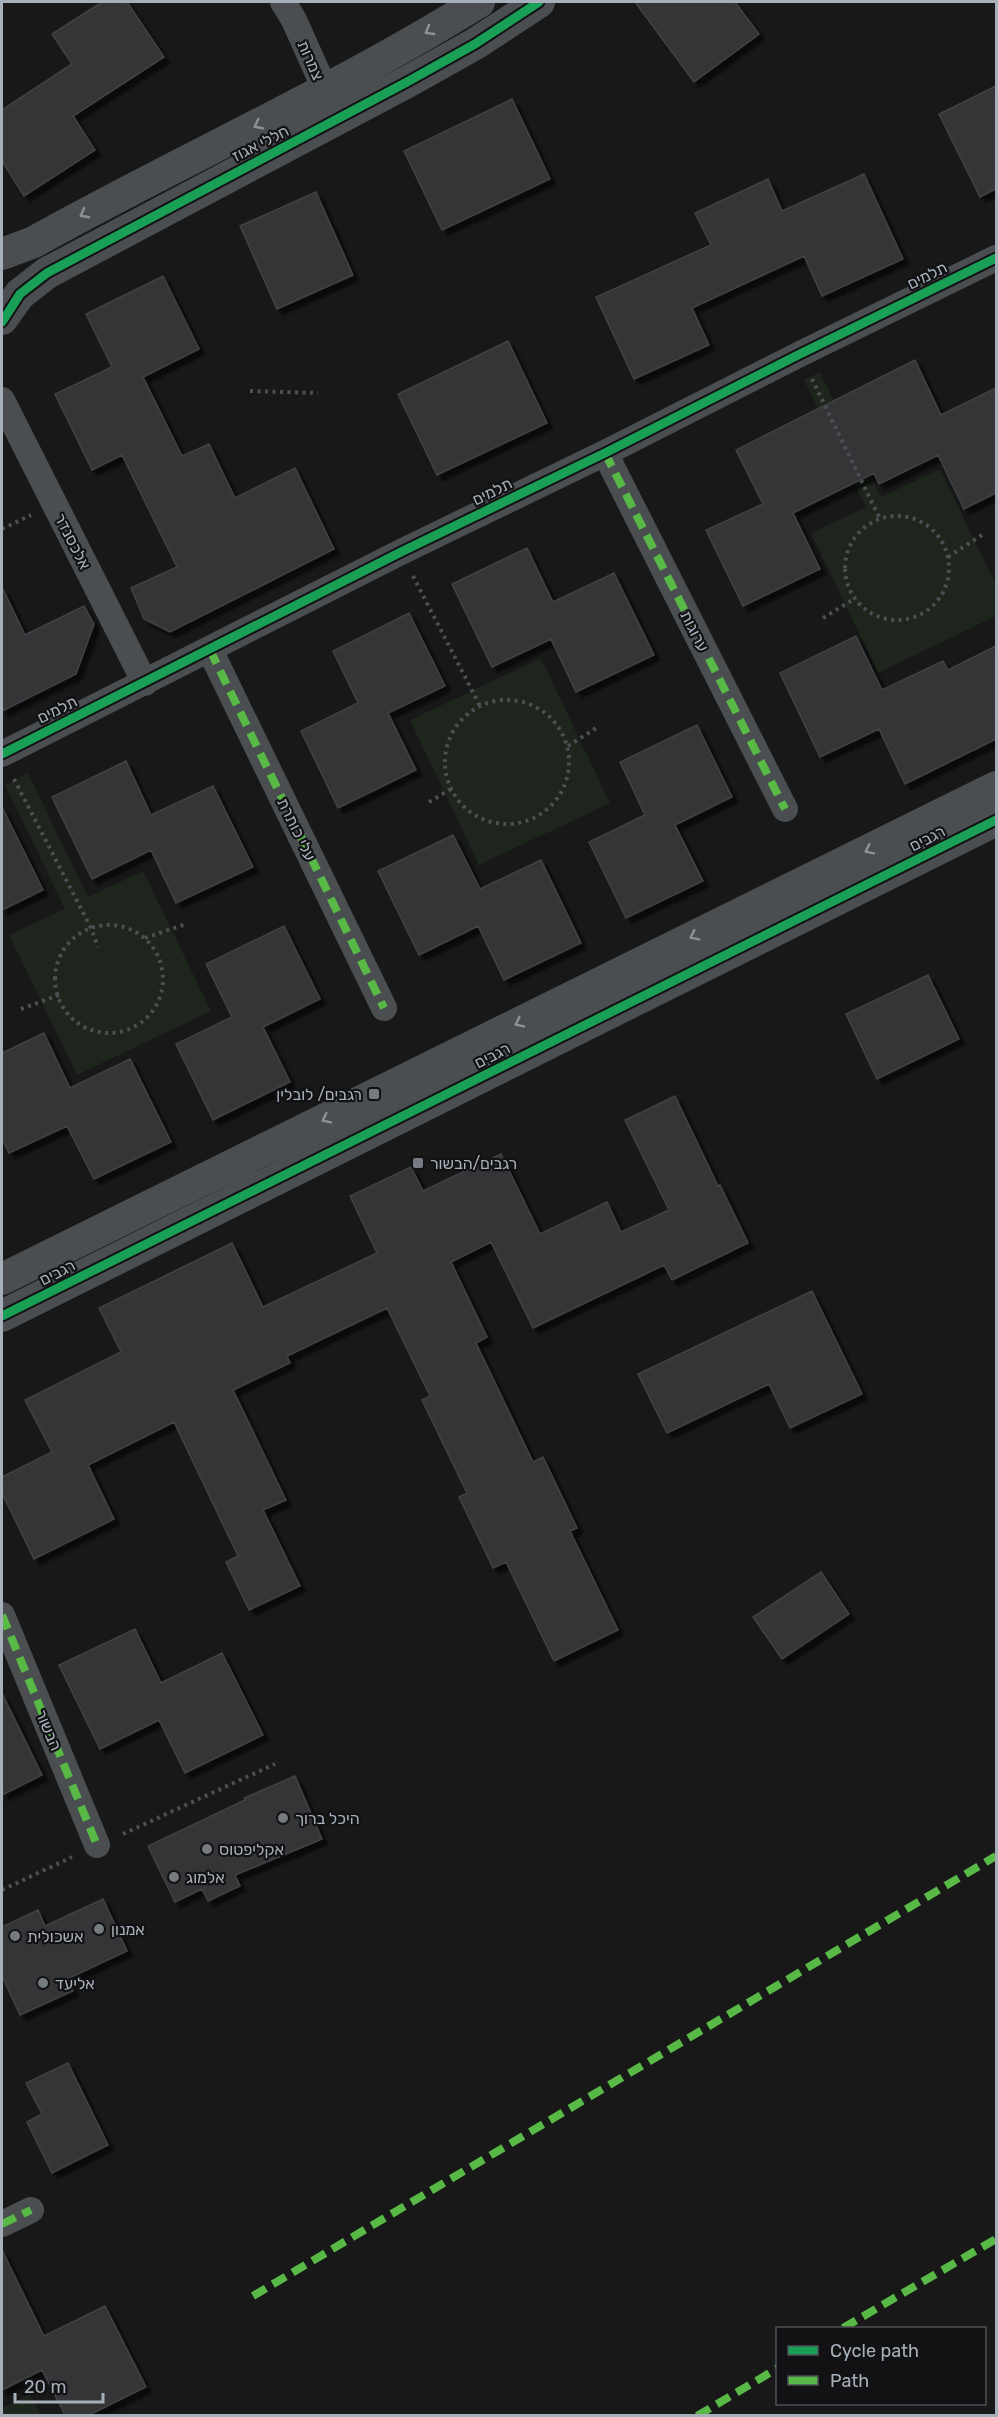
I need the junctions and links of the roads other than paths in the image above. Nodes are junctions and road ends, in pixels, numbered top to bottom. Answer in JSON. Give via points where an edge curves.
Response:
{"nodes":[{"id":1,"x":283,"y":2,"type":"edge"},
{"id":2,"x":479,"y":2,"type":"edge"},
{"id":3,"x":539,"y":2,"type":"edge"},
{"id":4,"x":324,"y":89,"type":"junction"},
{"id":5,"x":338,"y":119,"type":"junction"},
{"id":6,"x":2,"y":254,"type":"edge"},
{"id":7,"x":996,"y":258,"type":"edge"},
{"id":8,"x":2,"y":312,"type":"edge"},
{"id":9,"x":2,"y":400,"type":"edge"},
{"id":10,"x":605,"y":453,"type":"junction"},
{"id":11,"x":210,"y":650,"type":"junction"},
{"id":12,"x":145,"y":682,"type":"junction"},
{"id":13,"x":2,"y":754,"type":"edge"},
{"id":14,"x":996,"y":787,"type":"edge"},
{"id":15,"x":785,"y":809,"type":"dead end"},
{"id":16,"x":996,"y":820,"type":"edge"},
{"id":17,"x":384,"y":1008,"type":"dead end"},
{"id":18,"x":2,"y":1279,"type":"edge"},
{"id":19,"x":2,"y":1316,"type":"edge"},
{"id":20,"x":2,"y":1615,"type":"edge"},
{"id":21,"x":97,"y":1845,"type":"road end"},
{"id":22,"x":31,"y":2210,"type":"dead end"},
{"id":23,"x":2,"y":2224,"type":"edge"}],
"edges":[{"from":1,"to":4,"type":"street","name":"צמרות"},
{"from":2,"to":4,"type":"street","name":"חללי אגוז","one_way":true},
{"from":3,"to":5,"type":"street","name":"חללי אגוז","via":[[475,44]]},
{"from":4,"to":5,"type":"street","name":"צמרות"},
{"from":4,"to":6,"type":"street","name":"חללי אגוז","one_way":true,"via":[[34,242]]},
{"from":5,"to":8,"type":"street","name":"חללי אגוז","via":[[47,273]]},
{"from":7,"to":10,"type":"street","name":"תלמים"},
{"from":9,"to":12,"type":"street","name":"אלכסנדר"},
{"from":10,"to":11,"type":"street","name":"תלמים"},
{"from":10,"to":15,"type":"street","name":"ערוגות"},
{"from":11,"to":12,"type":"street","name":"תלמים"},
{"from":11,"to":17,"type":"street","name":"עלי כותרת"},
{"from":12,"to":13,"type":"street","name":"תלמים"},
{"from":14,"to":18,"type":"street","name":"רגבים","one_way":true},
{"from":16,"to":19,"type":"street","name":"רגבים"},
{"from":20,"to":21,"type":"street","name":"הבשור"},
{"from":22,"to":23,"type":"street"}]}
